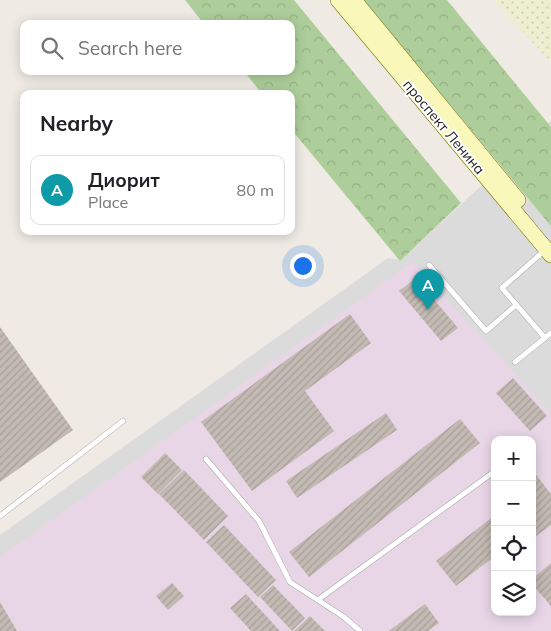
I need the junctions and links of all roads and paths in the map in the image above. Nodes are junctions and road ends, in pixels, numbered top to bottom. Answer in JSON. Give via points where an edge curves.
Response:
{"nodes":[{"id":1,"x":338,"y":0,"type":"edge"},
{"id":2,"x":354,"y":0,"type":"edge"},
{"id":3,"x":550,"y":248,"type":"edge"},
{"id":4,"x":429,"y":265,"type":"dead end"},
{"id":5,"x":516,"y":305,"type":"junction"},
{"id":6,"x":551,"y":333,"type":"edge"},
{"id":7,"x":545,"y":338,"type":"junction"},
{"id":8,"x":516,"y":362,"type":"dead end"},
{"id":9,"x":124,"y":421,"type":"dead end"},
{"id":10,"x":206,"y":459,"type":"dead end"},
{"id":11,"x":491,"y":475,"type":"edge"},
{"id":12,"x":0,"y":516,"type":"edge"},
{"id":13,"x":319,"y":600,"type":"junction"},
{"id":14,"x":360,"y":631,"type":"edge"}],
"edges":[{"from":1,"to":3,"type":"main road","name":"проспект Ленина"},
{"from":2,"to":3,"type":"main road","name":"проспект Ленина"},
{"from":3,"to":5,"type":"lane","via":[[502,288]]},
{"from":4,"to":5,"type":"lane","via":[[486,331]]},
{"from":5,"to":7,"type":"lane"},
{"from":6,"to":7,"type":"lane"},
{"from":7,"to":8,"type":"lane"},
{"from":9,"to":12,"type":"lane"},
{"from":10,"to":13,"type":"lane","via":[[259,521],[290,582]]},
{"from":11,"to":13,"type":"lane"},
{"from":13,"to":14,"type":"lane"}]}
